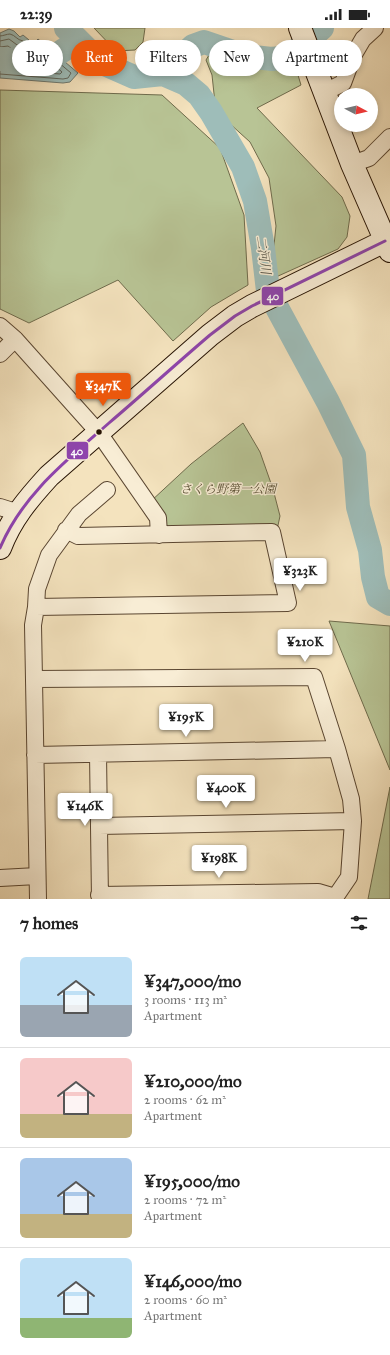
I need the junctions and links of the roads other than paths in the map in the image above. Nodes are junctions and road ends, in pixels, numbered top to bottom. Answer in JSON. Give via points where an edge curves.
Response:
{"nodes":[{"id":1,"x":375,"y":28,"type":"edge"},
{"id":2,"x":300,"y":30,"type":"edge"},
{"id":3,"x":325,"y":92,"type":"junction"},
{"id":4,"x":390,"y":138,"type":"edge"},
{"id":5,"x":352,"y":164,"type":"junction"},
{"id":6,"x":388,"y":246,"type":"edge"},
{"id":7,"x":0,"y":326,"type":"edge"},
{"id":8,"x":15,"y":339,"type":"junction"},
{"id":9,"x":0,"y":354,"type":"edge"},
{"id":10,"x":99,"y":433,"type":"junction"},
{"id":11,"x":107,"y":490,"type":"dead end"},
{"id":12,"x":9,"y":510,"type":"edge"},
{"id":13,"x":66,"y":530,"type":"junction"},
{"id":14,"x":159,"y":535,"type":"junction"},
{"id":15,"x":0,"y":548,"type":"edge"},
{"id":16,"x":36,"y":607,"type":"junction"},
{"id":17,"x":35,"y":679,"type":"junction"},
{"id":18,"x":337,"y":749,"type":"junction"},
{"id":19,"x":98,"y":754,"type":"junction"},
{"id":20,"x":35,"y":755,"type":"junction"},
{"id":21,"x":353,"y":821,"type":"junction"},
{"id":22,"x":99,"y":826,"type":"junction"},
{"id":23,"x":37,"y":876,"type":"junction"},
{"id":24,"x":0,"y":878,"type":"edge"},
{"id":25,"x":100,"y":897,"type":"edge"},
{"id":26,"x":334,"y":898,"type":"edge"},
{"id":27,"x":38,"y":899,"type":"edge"}],
"edges":[{"from":1,"to":3,"type":"street","via":[[363,39],[353,56],[343,83]]},
{"from":2,"to":3,"type":"street"},
{"from":3,"to":5,"type":"street"},
{"from":4,"to":5,"type":"street","via":[[369,158]]},
{"from":5,"to":6,"type":"street"},
{"from":6,"to":10,"type":"street","via":[[318,274],[235,316]]},
{"from":7,"to":8,"type":"street"},
{"from":8,"to":9,"type":"street"},
{"from":8,"to":10,"type":"street"},
{"from":10,"to":12,"type":"street","via":[[49,476],[28,499]]},
{"from":10,"to":14,"type":"street","via":[[158,518]]},
{"from":11,"to":13,"type":"street","via":[[79,514]]},
{"from":12,"to":15,"type":"street"},
{"from":13,"to":14,"type":"street","via":[[78,536]]},
{"from":13,"to":16,"type":"street","via":[[49,555],[37,589]]},
{"from":14,"to":16,"type":"street","via":[[272,532],[288,603]]},
{"from":16,"to":17,"type":"street","via":[[33,625]]},
{"from":17,"to":18,"type":"street","via":[[314,677]]},
{"from":17,"to":20,"type":"street"},
{"from":18,"to":19,"type":"street"},
{"from":18,"to":21,"type":"street","via":[[351,799]]},
{"from":19,"to":20,"type":"street"},
{"from":19,"to":22,"type":"street"},
{"from":20,"to":23,"type":"street"},
{"from":21,"to":22,"type":"street"},
{"from":21,"to":26,"type":"street","via":[[349,877]]},
{"from":22,"to":25,"type":"street"},
{"from":23,"to":24,"type":"street"},
{"from":23,"to":27,"type":"street"},
{"from":25,"to":26,"type":"street","via":[[318,892]]}]}
